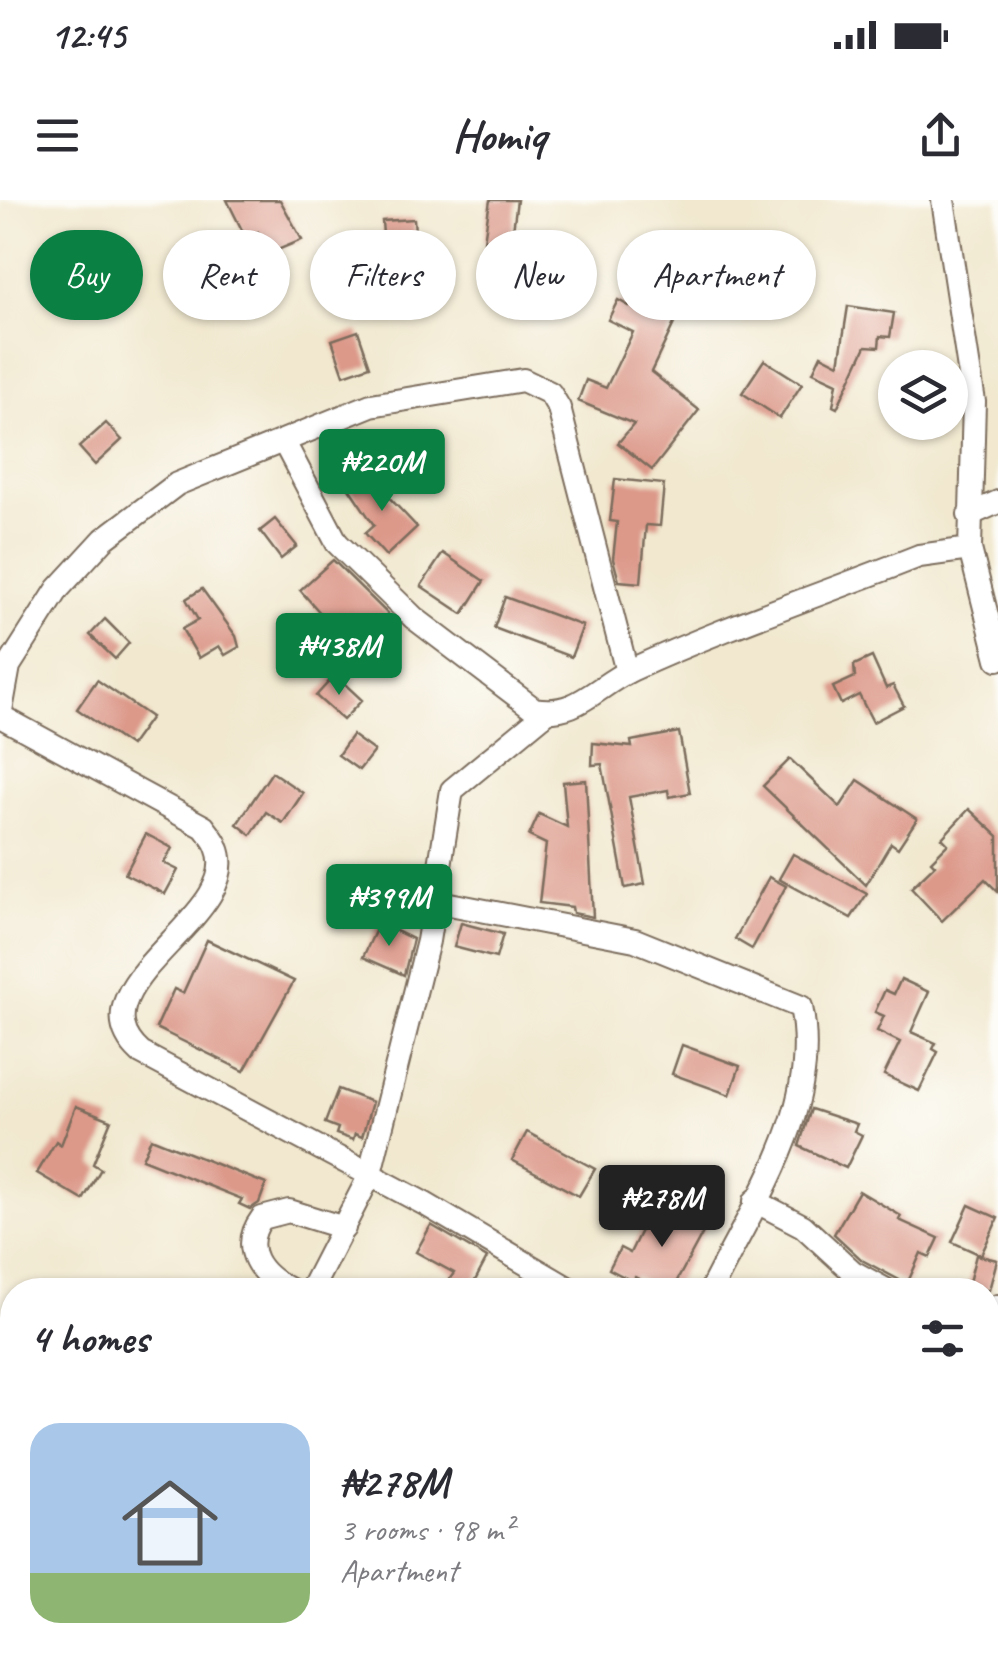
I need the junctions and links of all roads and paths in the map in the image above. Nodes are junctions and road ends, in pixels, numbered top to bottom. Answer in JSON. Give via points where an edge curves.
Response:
{"nodes":[{"id":1,"x":944,"y":200,"type":"edge"},
{"id":2,"x":284,"y":442,"type":"junction"},
{"id":3,"x":998,"y":502,"type":"edge"},
{"id":4,"x":969,"y":515,"type":"junction"},
{"id":5,"x":970,"y":549,"type":"junction"},
{"id":6,"x":998,"y":659,"type":"edge"},
{"id":7,"x":627,"y":672,"type":"junction"},
{"id":8,"x":548,"y":711,"type":"junction"},
{"id":9,"x":0,"y":716,"type":"edge"},
{"id":10,"x":434,"y":901,"type":"junction"},
{"id":11,"x":369,"y":1177,"type":"junction"},
{"id":12,"x":755,"y":1201,"type":"junction"},
{"id":13,"x":344,"y":1228,"type":"junction"},
{"id":14,"x":271,"y":1278,"type":"edge"},
{"id":15,"x":317,"y":1278,"type":"edge"},
{"id":16,"x":551,"y":1278,"type":"edge"},
{"id":17,"x":718,"y":1278,"type":"edge"},
{"id":18,"x":864,"y":1278,"type":"edge"}],
"edges":[{"from":1,"to":4,"type":"street","via":[[974,402]]},
{"from":2,"to":7,"type":"street","via":[[371,405],[523,380],[550,393]]},
{"from":2,"to":8,"type":"street","via":[[337,542],[414,618],[534,708]]},
{"from":2,"to":9,"type":"street","via":[[177,484],[104,539],[29,629],[9,666]]},
{"from":3,"to":4,"type":"street"},
{"from":4,"to":5,"type":"street"},
{"from":5,"to":6,"type":"street"},
{"from":5,"to":7,"type":"street","via":[[919,556]]},
{"from":7,"to":8,"type":"street","via":[[584,702]]},
{"from":8,"to":10,"type":"street","via":[[452,790]]},
{"from":9,"to":11,"type":"street","via":[[204,828],[218,848],[217,876],[194,918],[132,987],[124,1010],[130,1043]]},
{"from":10,"to":11,"type":"street"},
{"from":10,"to":12,"type":"street","via":[[635,940],[802,1007],[809,1048],[801,1102]]},
{"from":11,"to":13,"type":"street"},
{"from":11,"to":16,"type":"street"},
{"from":12,"to":17,"type":"street"},
{"from":12,"to":18,"type":"street","via":[[803,1226]]},
{"from":13,"to":14,"type":"street","via":[[289,1211],[262,1218],[251,1235],[252,1253]]},
{"from":13,"to":15,"type":"street"}]}
